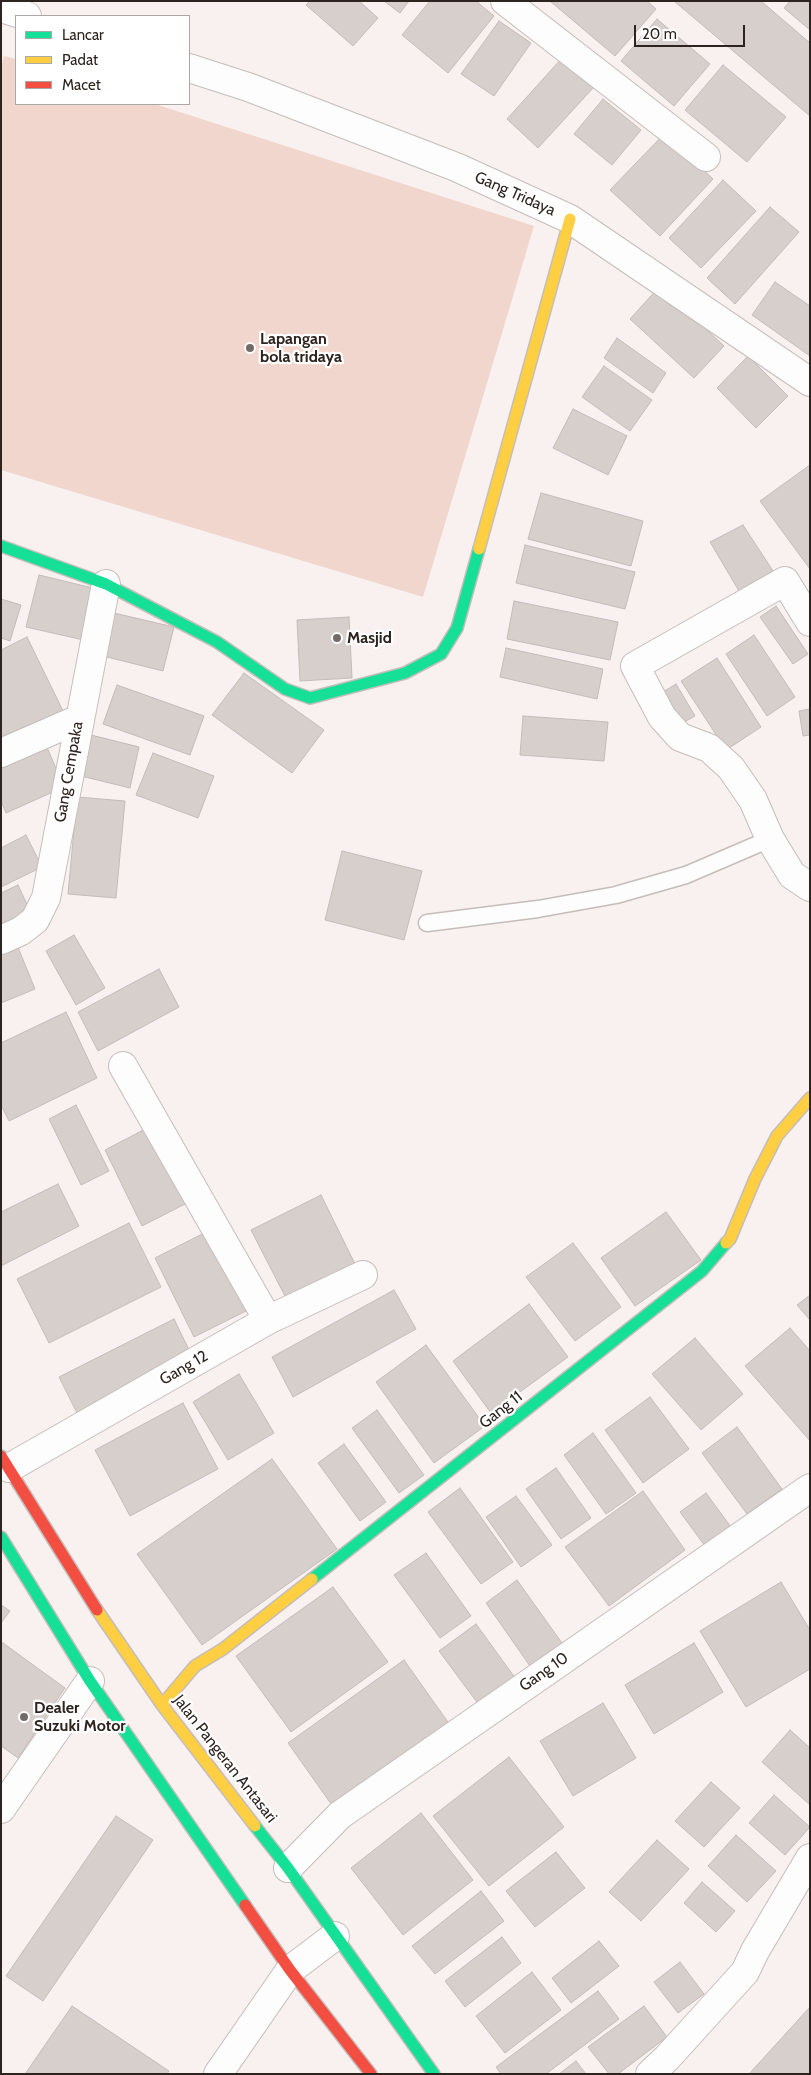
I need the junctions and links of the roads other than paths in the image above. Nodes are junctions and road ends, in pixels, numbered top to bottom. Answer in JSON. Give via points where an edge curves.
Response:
{"nodes":[{"id":1,"x":505,"y":1,"type":"edge"},
{"id":2,"x":1,"y":8,"type":"edge"},
{"id":3,"x":24,"y":15,"type":"edge"},
{"id":4,"x":190,"y":68,"type":"edge"},
{"id":5,"x":706,"y":157,"type":"dead end"},
{"id":6,"x":570,"y":219,"type":"junction"},
{"id":7,"x":810,"y":382,"type":"edge"},
{"id":8,"x":1,"y":546,"type":"edge"},
{"id":9,"x":106,"y":584,"type":"junction"},
{"id":10,"x":810,"y":622,"type":"edge"},
{"id":11,"x":79,"y":720,"type":"junction"},
{"id":12,"x":1,"y":753,"type":"edge"},
{"id":13,"x":770,"y":838,"type":"junction"},
{"id":14,"x":810,"y":886,"type":"edge"},
{"id":15,"x":427,"y":923,"type":"dead end"},
{"id":16,"x":1,"y":940,"type":"edge"},
{"id":17,"x":123,"y":1066,"type":"dead end"},
{"id":18,"x":810,"y":1098,"type":"edge"},
{"id":19,"x":363,"y":1275,"type":"dead end"},
{"id":20,"x":268,"y":1320,"type":"junction"},
{"id":21,"x":5,"y":1462,"type":"edge"},
{"id":22,"x":810,"y":1488,"type":"edge"},
{"id":23,"x":1,"y":1537,"type":"edge"},
{"id":24,"x":90,"y":1681,"type":"junction"},
{"id":25,"x":162,"y":1705,"type":"junction"},
{"id":26,"x":1,"y":1809,"type":"edge"},
{"id":27,"x":810,"y":1858,"type":"edge"},
{"id":28,"x":288,"y":1868,"type":"junction"},
{"id":29,"x":335,"y":1936,"type":"junction"},
{"id":30,"x":290,"y":1970,"type":"junction"},
{"id":31,"x":218,"y":2074,"type":"edge"},
{"id":32,"x":371,"y":2074,"type":"edge"},
{"id":33,"x":434,"y":2074,"type":"edge"},
{"id":34,"x":650,"y":2074,"type":"edge"}],
"edges":[{"from":1,"to":5,"type":"street"},
{"from":2,"to":3,"type":"street"},
{"from":4,"to":6,"type":"street","name":"Gang Tridaya","via":[[248,87],[456,167]]},
{"from":6,"to":7,"type":"street","name":"Gang Tridaya"},
{"from":6,"to":9,"type":"main road","via":[[457,628],[441,654],[405,674],[310,698],[285,688],[217,642]]},
{"from":8,"to":9,"type":"main road"},
{"from":9,"to":11,"type":"street","name":"Gang Cempaka"},
{"from":10,"to":13,"type":"street","via":[[785,581],[635,666],[662,717],[680,737],[709,748],[731,768],[753,800]]},
{"from":11,"to":12,"type":"street"},
{"from":11,"to":16,"type":"street","name":"Gang Cempaka","via":[[46,898],[35,920]]},
{"from":13,"to":14,"type":"street","via":[[792,875]]},
{"from":13,"to":15,"type":"lane","via":[[686,875],[616,895]]},
{"from":17,"to":20,"type":"street"},
{"from":18,"to":25,"type":"main road","name":"Gang 11","via":[[777,1136],[730,1239],[702,1270],[223,1649],[195,1666]]},
{"from":19,"to":20,"type":"street","name":"Gang 12"},
{"from":20,"to":21,"type":"street","name":"Gang 12"},
{"from":21,"to":25,"type":"main road","name":"Jalan Pangeran Antasari","via":[[81,1586]]},
{"from":22,"to":28,"type":"street","name":"Gang 10","via":[[347,1810]]},
{"from":23,"to":24,"type":"main road"},
{"from":24,"to":26,"type":"street"},
{"from":24,"to":30,"type":"main road"},
{"from":25,"to":28,"type":"main road","name":"Jalan Pangeran Antasari"},
{"from":27,"to":34,"type":"street","via":[[745,1972]]},
{"from":28,"to":29,"type":"main road","name":"Jalan Pangeran Antasari"},
{"from":29,"to":30,"type":"street"},
{"from":29,"to":33,"type":"main road","name":"Jalan Pangeran Antasari"},
{"from":30,"to":31,"type":"street"},
{"from":30,"to":32,"type":"main road"}]}
